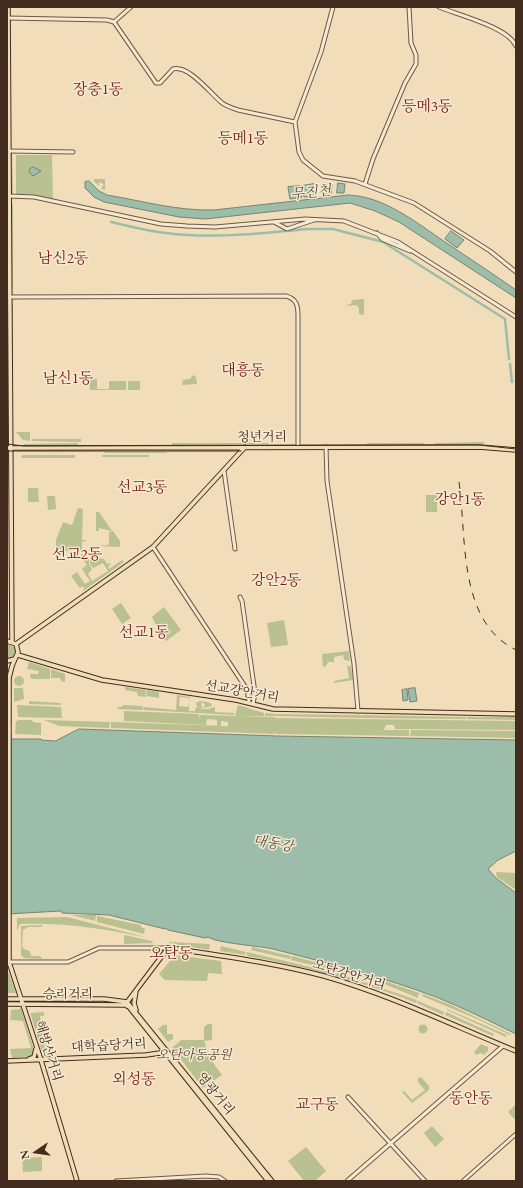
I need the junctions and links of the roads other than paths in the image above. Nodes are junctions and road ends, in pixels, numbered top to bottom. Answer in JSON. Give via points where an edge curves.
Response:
{"nodes":[{"id":1,"x":8,"y":7,"type":"edge"},
{"id":2,"x":132,"y":7,"type":"edge"},
{"id":3,"x":333,"y":7,"type":"edge"},
{"id":4,"x":409,"y":7,"type":"edge"},
{"id":5,"x":439,"y":7,"type":"edge"},
{"id":6,"x":8,"y":18,"type":"junction"},
{"id":7,"x":114,"y":22,"type":"junction"},
{"id":8,"x":516,"y":46,"type":"edge"},
{"id":9,"x":295,"y":122,"type":"junction"},
{"id":10,"x":9,"y":151,"type":"junction"},
{"id":11,"x":73,"y":152,"type":"dead end"},
{"id":12,"x":365,"y":184,"type":"junction"},
{"id":13,"x":9,"y":196,"type":"junction"},
{"id":14,"x":316,"y":220,"type":"junction"},
{"id":15,"x":273,"y":222,"type":"junction"},
{"id":16,"x":516,"y":272,"type":"edge"},
{"id":17,"x":8,"y":297,"type":"edge"},
{"id":18,"x":516,"y":317,"type":"edge"},
{"id":19,"x":245,"y":447,"type":"junction"},
{"id":20,"x":298,"y":447,"type":"junction"},
{"id":21,"x":326,"y":447,"type":"junction"},
{"id":22,"x":9,"y":448,"type":"edge"},
{"id":23,"x":516,"y":450,"type":"edge"},
{"id":24,"x":224,"y":471,"type":"junction"},
{"id":25,"x":152,"y":547,"type":"junction"},
{"id":26,"x":235,"y":549,"type":"dead end"},
{"id":27,"x":240,"y":597,"type":"dead end"},
{"id":28,"x":11,"y":642,"type":"edge"},
{"id":29,"x":18,"y":655,"type":"junction"},
{"id":30,"x":15,"y":659,"type":"junction"},
{"id":31,"x":7,"y":661,"type":"edge"},
{"id":32,"x":7,"y":671,"type":"edge"},
{"id":33,"x":9,"y":678,"type":"junction"},
{"id":34,"x":251,"y":703,"type":"junction"},
{"id":35,"x":358,"y":711,"type":"junction"},
{"id":36,"x":516,"y":714,"type":"edge"},
{"id":37,"x":168,"y":948,"type":"junction"},
{"id":38,"x":8,"y":962,"type":"edge"},
{"id":39,"x":137,"y":989,"type":"junction"},
{"id":40,"x":7,"y":999,"type":"edge"},
{"id":41,"x":22,"y":1002,"type":"junction"},
{"id":42,"x":126,"y":1003,"type":"junction"},
{"id":43,"x":7,"y":1004,"type":"edge"},
{"id":44,"x":140,"y":1016,"type":"junction"},
{"id":45,"x":37,"y":1046,"type":"junction"},
{"id":46,"x":504,"y":1046,"type":"junction"},
{"id":47,"x":164,"y":1051,"type":"junction"},
{"id":48,"x":516,"y":1051,"type":"edge"},
{"id":49,"x":41,"y":1060,"type":"junction"},
{"id":50,"x":7,"y":1061,"type":"edge"},
{"id":51,"x":25,"y":1061,"type":"junction"},
{"id":52,"x":348,"y":1096,"type":"dead end"},
{"id":53,"x":516,"y":1134,"type":"edge"},
{"id":54,"x":391,"y":1143,"type":"junction"},
{"id":55,"x":77,"y":1181,"type":"edge"},
{"id":56,"x":116,"y":1181,"type":"edge"},
{"id":57,"x":225,"y":1181,"type":"edge"},
{"id":58,"x":268,"y":1181,"type":"edge"},
{"id":59,"x":272,"y":1181,"type":"edge"},
{"id":60,"x":347,"y":1181,"type":"edge"},
{"id":61,"x":425,"y":1181,"type":"edge"},
{"id":62,"x":463,"y":1181,"type":"edge"}],
"edges":[{"from":1,"to":6,"type":"main road"},
{"from":2,"to":7,"type":"street"},
{"from":3,"to":9,"type":"street","via":[[321,52]]},
{"from":4,"to":12,"type":"street","via":[[411,43],[416,55],[416,64],[373,159]]},
{"from":5,"to":8,"type":"street","via":[[494,28],[510,38]]},
{"from":6,"to":7,"type":"street"},
{"from":6,"to":10,"type":"main road"},
{"from":7,"to":9,"type":"street","via":[[156,83],[160,83],[173,69],[181,69],[202,84],[221,103],[238,110]]},
{"from":9,"to":12,"type":"street","via":[[299,152],[306,163],[323,176]]},
{"from":10,"to":11,"type":"street"},
{"from":10,"to":13,"type":"main road"},
{"from":12,"to":16,"type":"street","via":[[429,211],[490,251]]},
{"from":13,"to":15,"type":"street","via":[[34,197],[160,224],[215,227]]},
{"from":13,"to":17,"type":"main road"},
{"from":14,"to":15,"type":"street"},
{"from":14,"to":15,"type":"street","via":[[287,229]]},
{"from":14,"to":18,"type":"street","via":[[344,221],[398,242]]},
{"from":17,"to":20,"type":"street","via":[[291,297],[298,305]]},
{"from":17,"to":22,"type":"main road"},
{"from":19,"to":20,"type":"main road","name":"청년거리"},
{"from":19,"to":22,"type":"main road","name":"청년거리"},
{"from":19,"to":24,"type":"main road"},
{"from":20,"to":21,"type":"main road","name":"청년거리"},
{"from":21,"to":23,"type":"main road","name":"청년거리","via":[[479,447]]},
{"from":21,"to":35,"type":"street","via":[[327,481],[354,664]]},
{"from":22,"to":28,"type":"main road"},
{"from":24,"to":25,"type":"main road"},
{"from":24,"to":26,"type":"street"},
{"from":25,"to":28,"type":"main road"},
{"from":25,"to":34,"type":"street","via":[[248,691]]},
{"from":27,"to":34,"type":"street","via":[[255,693]]},
{"from":28,"to":29,"type":"main road","via":[[18,649]]},
{"from":29,"to":30,"type":"main road"},
{"from":29,"to":34,"type":"main road","name":"선교강안거리","via":[[102,680]]},
{"from":30,"to":31,"type":"main road"},
{"from":30,"to":33,"type":"main road"},
{"from":32,"to":33,"type":"main road"},
{"from":33,"to":38,"type":"main road","name":"해방산거리"},
{"from":34,"to":35,"type":"main road","name":"선교강안거리","via":[[284,710]]},
{"from":35,"to":36,"type":"main road","name":"선교강안거리"},
{"from":37,"to":38,"type":"street","via":[[99,948],[71,962]]},
{"from":37,"to":39,"type":"main road"},
{"from":37,"to":46,"type":"main road","name":"오탄강안거리","via":[[325,976],[415,1007]]},
{"from":38,"to":41,"type":"main road","name":"해방산거리"},
{"from":39,"to":42,"type":"main road"},
{"from":39,"to":44,"type":"main road","via":[[134,1003]]},
{"from":40,"to":41,"type":"main road","name":"승리거리"},
{"from":41,"to":42,"type":"main road","name":"승리거리","via":[[121,1000]]},
{"from":41,"to":43,"type":"main road","name":"승리거리"},
{"from":41,"to":45,"type":"main road","name":"해방산거리"},
{"from":42,"to":44,"type":"main road","name":"영광거리"},
{"from":42,"to":47,"type":"main road","name":"영광거리"},
{"from":44,"to":59,"type":"main road","name":"영광거리"},
{"from":45,"to":49,"type":"main road","name":"해방산거리"},
{"from":45,"to":51,"type":"main road","via":[[34,1057]]},
{"from":46,"to":48,"type":"main road","name":"오탄강안거리"},
{"from":46,"to":54,"type":"street"},
{"from":47,"to":49,"type":"main road","name":"대학습당거리","via":[[146,1055]]},
{"from":47,"to":58,"type":"main road","name":"영광거리"},
{"from":49,"to":51,"type":"main road","name":"대학습당거리"},
{"from":49,"to":55,"type":"main road","name":"해방산거리"},
{"from":50,"to":51,"type":"main road","name":"대학습당거리"},
{"from":52,"to":54,"type":"street"},
{"from":53,"to":62,"type":"street"},
{"from":54,"to":60,"type":"street"},
{"from":54,"to":61,"type":"street"},
{"from":56,"to":57,"type":"street","via":[[206,1176],[219,1177]]}]}
